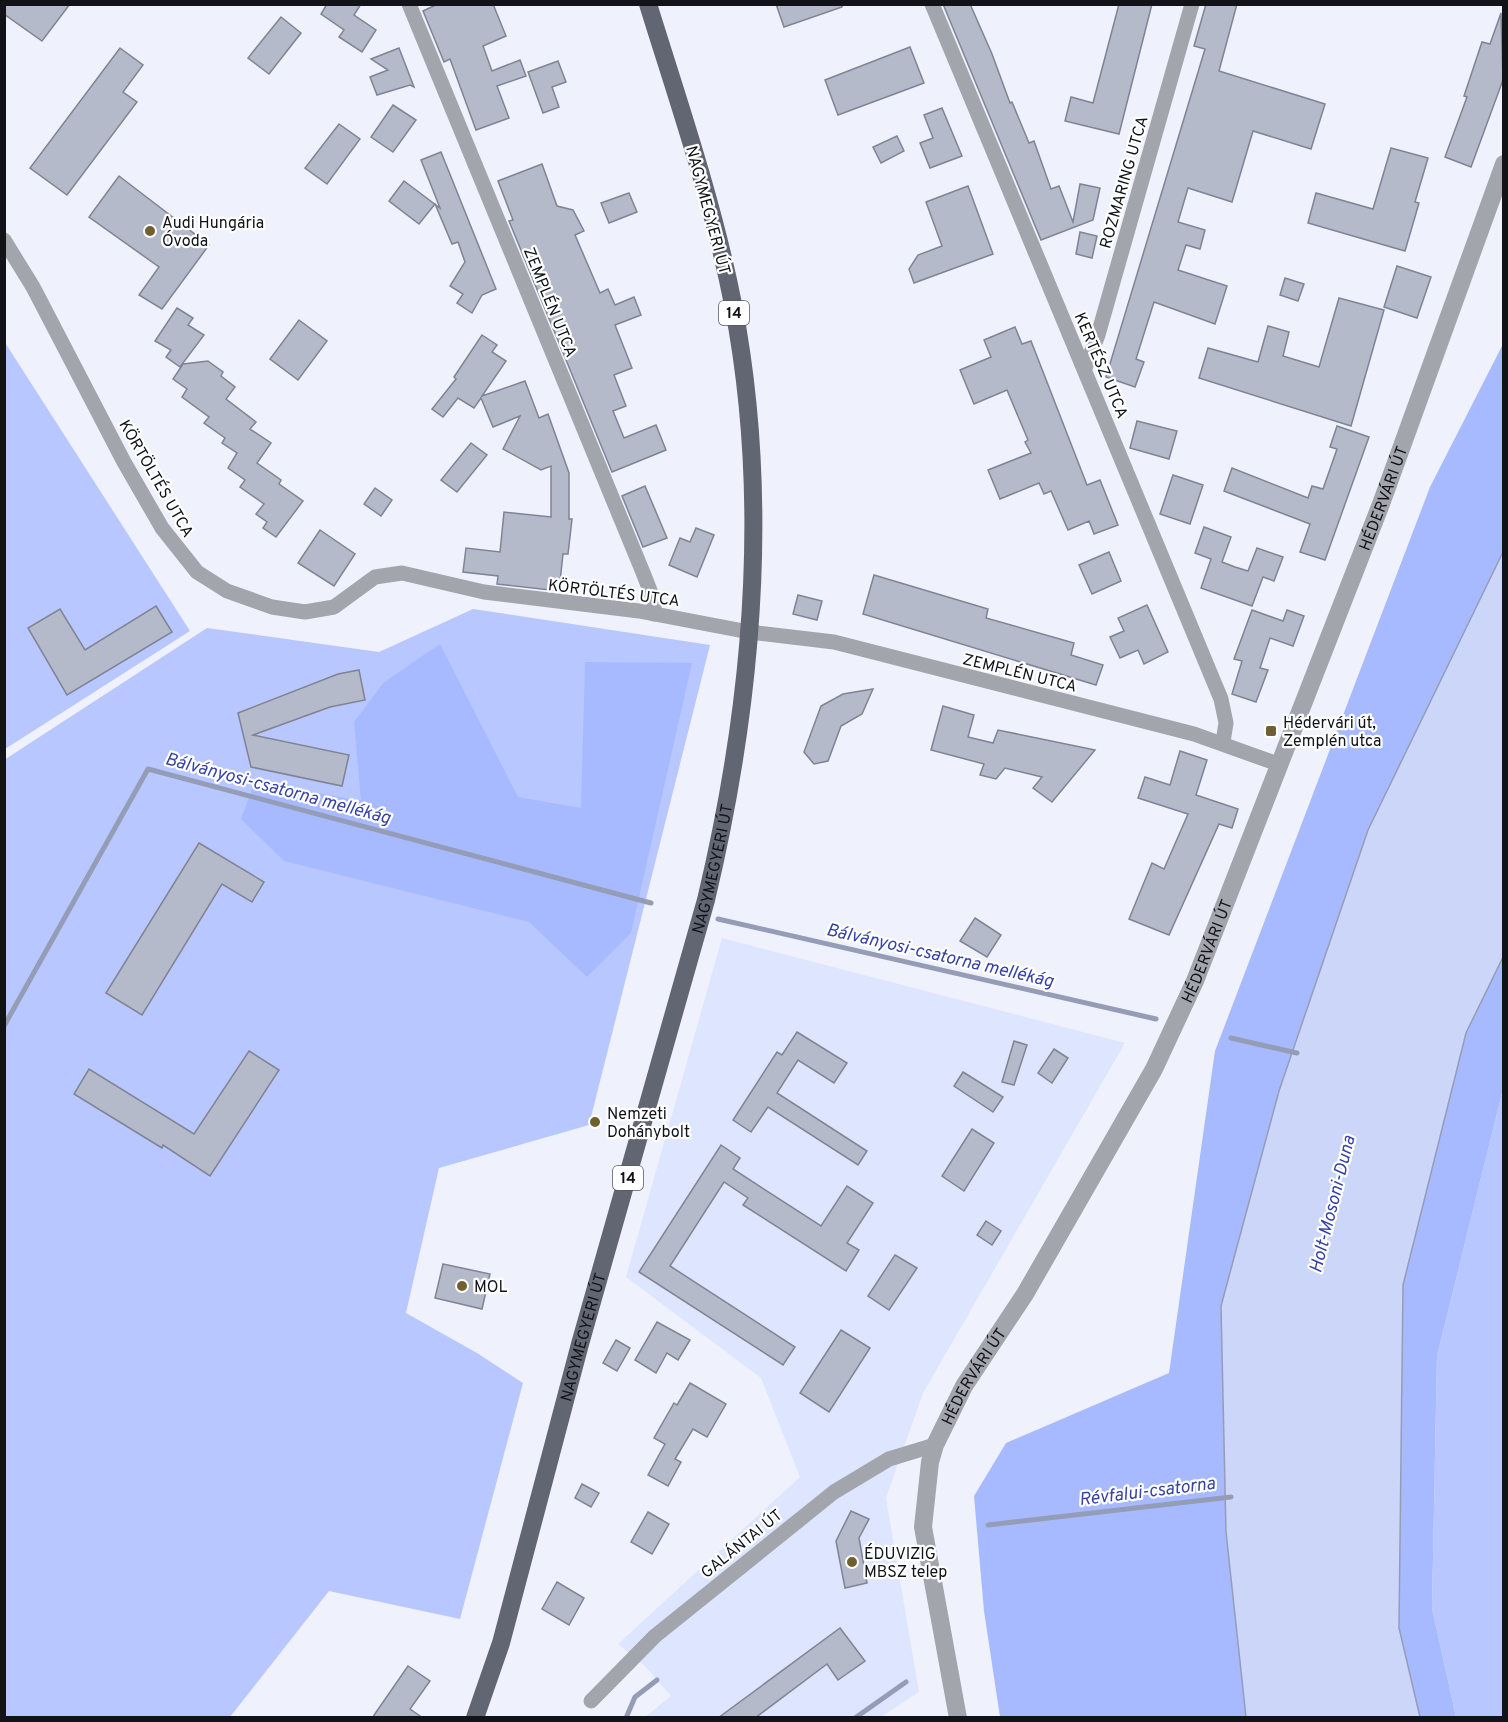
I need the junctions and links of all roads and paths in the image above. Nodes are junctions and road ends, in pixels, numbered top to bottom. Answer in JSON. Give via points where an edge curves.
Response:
{"nodes":[{"id":1,"x":409,"y":4,"type":"edge"},
{"id":2,"x":648,"y":4,"type":"edge"},
{"id":3,"x":932,"y":4,"type":"edge"},
{"id":4,"x":1192,"y":4,"type":"edge"},
{"id":5,"x":1503,"y":164,"type":"edge"},
{"id":6,"x":4,"y":240,"type":"edge"},
{"id":7,"x":1084,"y":369,"type":"junction"},
{"id":8,"x":654,"y":614,"type":"junction"},
{"id":9,"x":749,"y":632,"type":"junction"},
{"id":10,"x":1223,"y":742,"type":"junction"},
{"id":11,"x":1278,"y":764,"type":"junction"},
{"id":12,"x":935,"y":1445,"type":"junction"},
{"id":13,"x":591,"y":1701,"type":"dead end"},
{"id":14,"x":475,"y":1718,"type":"edge"},
{"id":15,"x":958,"y":1718,"type":"edge"}],
"edges":[{"from":1,"to":8,"type":"street","name":"ZEMPLÉN UTCA","via":[[644,575],[654,601]]},
{"from":2,"to":9,"type":"main road","name":"NAGYMEGYERI ÚT","number":"14","via":[[707,188],[733,306],[752,469],[754,535]]},
{"from":3,"to":7,"type":"street","name":"KERTÉSZ UTCA"},
{"from":4,"to":7,"type":"street","name":"ROZMARING UTCA","via":[[1098,335]]},
{"from":5,"to":11,"type":"street","name":"HÉDERVÁRI ÚT","via":[[1381,504]]},
{"from":6,"to":8,"type":"street","name":"KÖRTÖLTÉS UTCA","via":[[162,528],[197,572],[216,585],[272,607],[305,612],[334,607],[375,577],[402,573],[495,594]]},
{"from":7,"to":10,"type":"street","name":"KERTÉSZ UTCA","via":[[1221,699],[1226,723]]},
{"from":8,"to":9,"type":"street","name":"KÖRTÖLTÉS UTCA"},
{"from":9,"to":10,"type":"street","name":"ZEMPLÉN UTCA","via":[[834,642]]},
{"from":9,"to":14,"type":"main road","name":"NAGYMEGYERI ÚT","number":"14","via":[[720,840],[706,900],[580,1344],[501,1643]]},
{"from":10,"to":11,"type":"street","name":"ZEMPLÉN UTCA"},
{"from":11,"to":12,"type":"street","name":"HÉDERVÁRI ÚT","via":[[1195,981],[1154,1069],[1025,1294],[964,1386]]},
{"from":12,"to":13,"type":"street","name":"GALÁNTAI ÚT","via":[[889,1459],[834,1492],[656,1636]]},
{"from":12,"to":15,"type":"street","name":"HÉDERVÁRI ÚT","via":[[923,1527]]}]}
